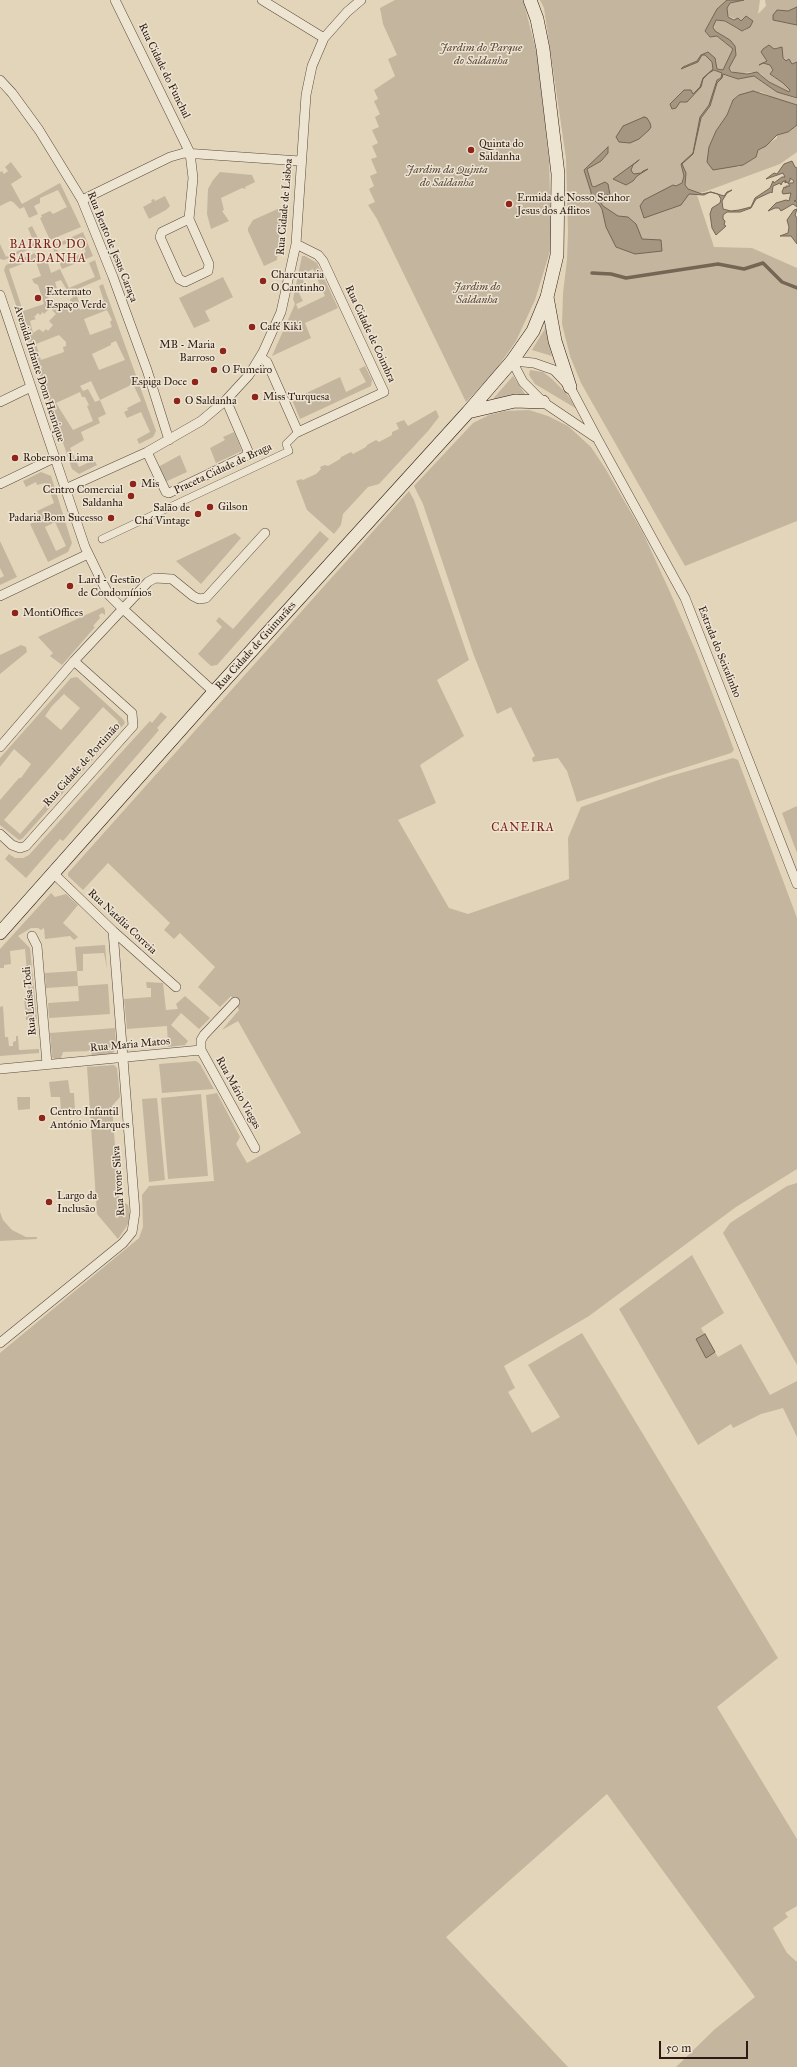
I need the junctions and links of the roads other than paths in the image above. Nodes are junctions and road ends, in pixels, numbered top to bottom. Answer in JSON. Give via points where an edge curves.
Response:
{"nodes":[{"id":1,"x":115,"y":0,"type":"edge"},
{"id":2,"x":262,"y":0,"type":"edge"},
{"id":3,"x":361,"y":0,"type":"edge"},
{"id":4,"x":530,"y":0,"type":"edge"},
{"id":5,"x":324,"y":38,"type":"junction"},
{"id":6,"x":0,"y":80,"type":"edge"},
{"id":7,"x":190,"y":153,"type":"junction"},
{"id":8,"x":300,"y":161,"type":"junction"},
{"id":9,"x":82,"y":200,"type":"junction"},
{"id":10,"x":189,"y":219,"type":"junction"},
{"id":11,"x":296,"y":244,"type":"junction"},
{"id":12,"x":0,"y":295,"type":"edge"},
{"id":13,"x":547,"y":297,"type":"junction"},
{"id":14,"x":260,"y":357,"type":"junction"},
{"id":15,"x":512,"y":361,"type":"junction"},
{"id":16,"x":31,"y":387,"type":"junction"},
{"id":17,"x":570,"y":387,"type":"junction"},
{"id":18,"x":226,"y":400,"type":"junction"},
{"id":19,"x":0,"y":402,"type":"edge"},
{"id":20,"x":543,"y":402,"type":"junction"},
{"id":21,"x":468,"y":412,"type":"junction"},
{"id":22,"x":298,"y":432,"type":"junction"},
{"id":23,"x":597,"y":438,"type":"junction"},
{"id":24,"x":169,"y":440,"type":"junction"},
{"id":25,"x":147,"y":452,"type":"junction"},
{"id":26,"x":54,"y":458,"type":"junction"},
{"id":27,"x":0,"y":484,"type":"edge"},
{"id":28,"x":65,"y":489,"type":"junction"},
{"id":29,"x":265,"y":533,"type":"dead end"},
{"id":30,"x":102,"y":539,"type":"dead end"},
{"id":31,"x":88,"y":554,"type":"junction"},
{"id":32,"x":0,"y":596,"type":"edge"},
{"id":33,"x":122,"y":608,"type":"junction"},
{"id":34,"x":74,"y":661,"type":"junction"},
{"id":35,"x":214,"y":692,"type":"junction"},
{"id":36,"x":0,"y":747,"type":"edge"},
{"id":37,"x":0,"y":834,"type":"edge"},
{"id":38,"x":53,"y":873,"type":"junction"},
{"id":39,"x":797,"y":884,"type":"edge"},
{"id":40,"x":113,"y":931,"type":"junction"},
{"id":41,"x":0,"y":933,"type":"edge"},
{"id":42,"x":32,"y":936,"type":"dead end"},
{"id":43,"x":176,"y":987,"type":"dead end"},
{"id":44,"x":235,"y":1002,"type":"dead end"},
{"id":45,"x":201,"y":1050,"type":"junction"},
{"id":46,"x":122,"y":1059,"type":"junction"},
{"id":47,"x":47,"y":1064,"type":"junction"},
{"id":48,"x":0,"y":1068,"type":"edge"},
{"id":49,"x":255,"y":1148,"type":"dead end"},
{"id":50,"x":0,"y":1344,"type":"edge"}],
"edges":[{"from":1,"to":7,"type":"street","name":"Rua Cidade do Funchal"},
{"from":2,"to":5,"type":"street"},
{"from":3,"to":5,"type":"street","name":"Rua Cidade de Lisboa"},
{"from":4,"to":13,"type":"main road","via":[[543,49],[558,174],[557,255]]},
{"from":5,"to":8,"type":"street","name":"Rua Cidade de Lisboa","via":[[312,66],[306,95]]},
{"from":6,"to":9,"type":"street","name":"Rua Bento de Jesus Caraça","via":[[12,92],[43,136]]},
{"from":7,"to":8,"type":"street"},
{"from":7,"to":9,"type":"street","via":[[184,152],[170,157]]},
{"from":7,"to":10,"type":"street","name":"Rua Cidade do Funchal","via":[[193,178]]},
{"from":8,"to":11,"type":"street","name":"Rua Cidade de Lisboa"},
{"from":9,"to":24,"type":"street","name":"Rua Bento de Jesus Caraça","via":[[147,370]]},
{"from":10,"to":10,"type":"street","via":[[162,232],[160,237],[179,279],[185,282],[208,271],[210,264]]},
{"from":11,"to":14,"type":"street","name":"Rua Cidade de Lisboa","via":[[281,312]]},
{"from":11,"to":22,"type":"street","name":"Rua Cidade de Coimbra","via":[[323,261],[384,392]]},
{"from":12,"to":16,"type":"street","name":"Avenida Infante Dom Henrique"},
{"from":13,"to":15,"type":"main road","name":"Rua Cidade de Guimarães","via":[[533,331]]},
{"from":13,"to":17,"type":"main road","via":[[555,342]]},
{"from":14,"to":18,"type":"street","name":"Rua Cidade de Lisboa","via":[[249,375]]},
{"from":14,"to":22,"type":"street","via":[[268,362]]},
{"from":15,"to":17,"type":"street","name":"Estrada do Seixalinho","via":[[534,363],[554,370]]},
{"from":15,"to":20,"type":"street","via":[[523,382]]},
{"from":15,"to":21,"type":"main road","name":"Rua Cidade de Guimarães"},
{"from":16,"to":19,"type":"street"},
{"from":16,"to":26,"type":"street","name":"Avenida Infante Dom Henrique"},
{"from":17,"to":23,"type":"street","name":"Estrada do Seixalinho"},
{"from":18,"to":24,"type":"street","name":"Rua Cidade de Lisboa","via":[[200,421]]},
{"from":18,"to":25,"type":"street","name":"Praceta Cidade de Braga","via":[[248,451],[246,456],[169,493],[166,492]]},
{"from":20,"to":21,"type":"main road","via":[[515,401]]},
{"from":20,"to":23,"type":"street"},
{"from":21,"to":35,"type":"main road","name":"Rua Cidade de Guimarães"},
{"from":22,"to":30,"type":"street","name":"Praceta Cidade de Braga","via":[[286,444],[289,451]]},
{"from":23,"to":39,"type":"street","name":"Estrada do Seixalinho","via":[[685,598]]},
{"from":24,"to":25,"type":"street","name":"Rua Cidade de Lisboa"},
{"from":25,"to":28,"type":"street","name":"Rua Cidade de Lisboa"},
{"from":26,"to":27,"type":"street"},
{"from":26,"to":28,"type":"street","name":"Avenida Infante Dom Henrique"},
{"from":28,"to":31,"type":"street","name":"Avenida Infante Dom Henrique"},
{"from":29,"to":33,"type":"street","via":[[206,598],[199,599],[193,596],[172,579],[155,578]]},
{"from":31,"to":32,"type":"street"},
{"from":31,"to":33,"type":"street","name":"Avenida Infante Dom Henrique","via":[[109,595]]},
{"from":33,"to":34,"type":"street"},
{"from":33,"to":35,"type":"street","name":"Avenida Infante Dom Henrique"},
{"from":34,"to":36,"type":"street"},
{"from":34,"to":37,"type":"street","name":"Rua Cidade de Portimão","via":[[132,713],[133,726],[26,846],[20,848],[12,845]]},
{"from":35,"to":38,"type":"main road","name":"Rua Cidade de Guimarães"},
{"from":38,"to":40,"type":"street","name":"Rua Natália Correia"},
{"from":38,"to":41,"type":"main road","name":"Rua Cidade de Guimarães"},
{"from":40,"to":43,"type":"street","name":"Rua Natália Correia"},
{"from":40,"to":46,"type":"street","name":"Rua Ivone Silva"},
{"from":42,"to":47,"type":"street","name":"Rua Luísa Todi","via":[[38,946]]},
{"from":44,"to":45,"type":"street","via":[[204,1035]]},
{"from":45,"to":46,"type":"street","name":"Rua Maria Matos"},
{"from":45,"to":49,"type":"street","name":"Rua Mário Viegas"},
{"from":46,"to":47,"type":"street","name":"Rua Maria Matos"},
{"from":46,"to":50,"type":"street","name":"Rua Ivone Silva","via":[[134,1212],[132,1232]]},
{"from":47,"to":48,"type":"street","name":"Rua Maria Matos"}]}
